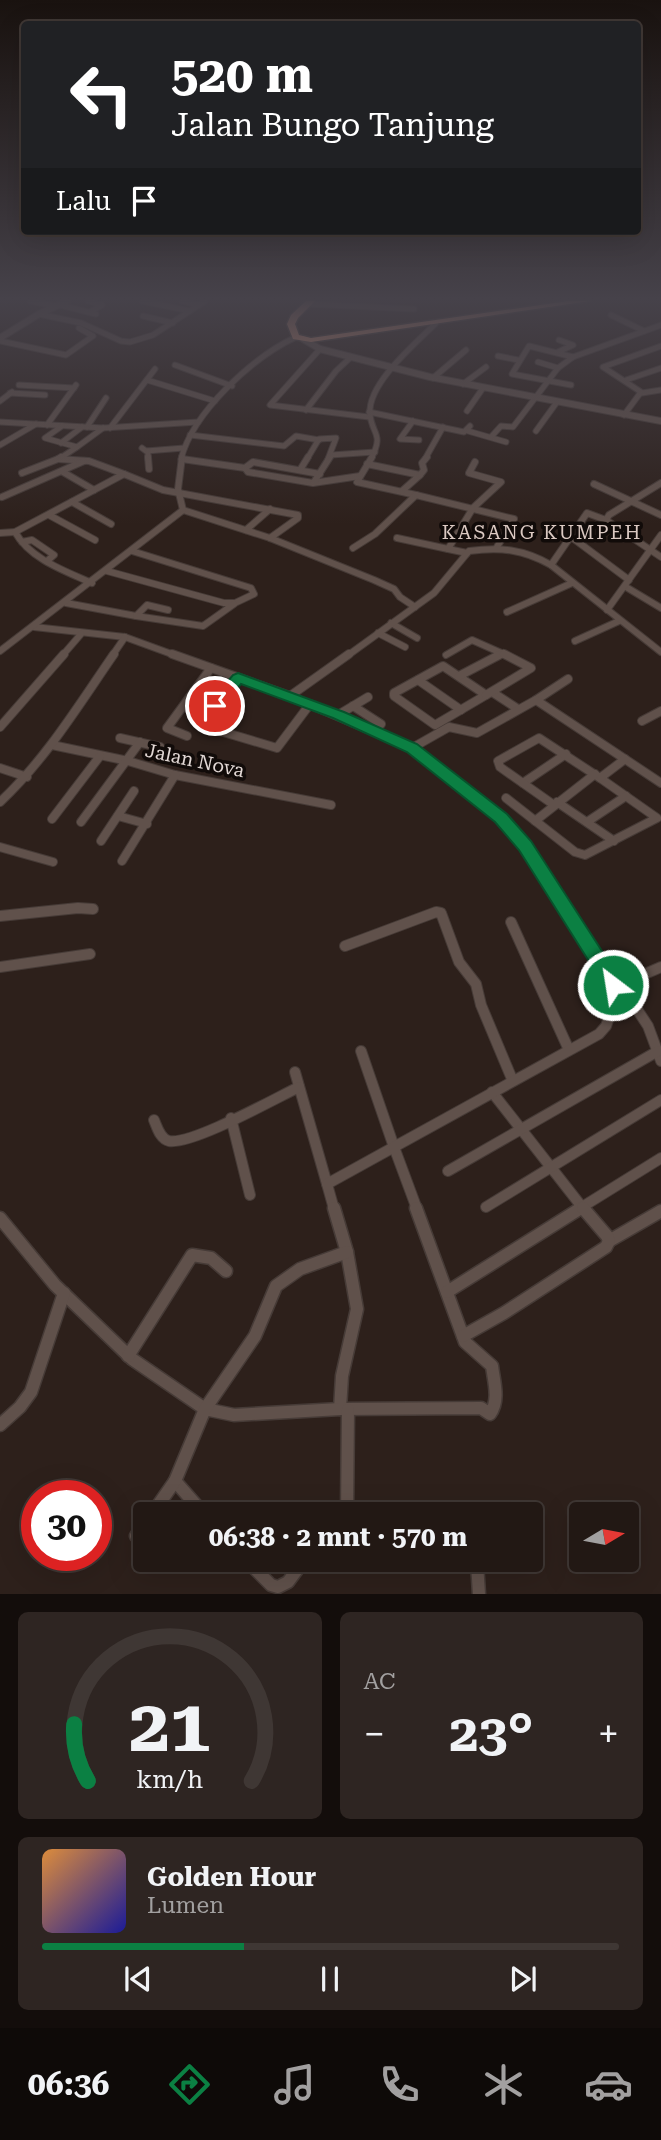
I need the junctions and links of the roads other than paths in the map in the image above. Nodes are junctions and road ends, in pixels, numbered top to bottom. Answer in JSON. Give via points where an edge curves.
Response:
{"nodes":[{"id":1,"x":150,"y":375,"type":"edge"},
{"id":2,"x":200,"y":375,"type":"edge"},
{"id":3,"x":207,"y":375,"type":"edge"},
{"id":4,"x":244,"y":375,"type":"edge"},
{"id":5,"x":296,"y":375,"type":"edge"},
{"id":6,"x":333,"y":375,"type":"edge"},
{"id":7,"x":387,"y":375,"type":"edge"},
{"id":8,"x":422,"y":375,"type":"edge"},
{"id":9,"x":436,"y":375,"type":"edge"},
{"id":10,"x":475,"y":375,"type":"edge"},
{"id":11,"x":513,"y":375,"type":"edge"},
{"id":12,"x":552,"y":375,"type":"edge"},
{"id":13,"x":617,"y":375,"type":"edge"},
{"id":14,"x":639,"y":375,"type":"edge"},
{"id":15,"x":204,"y":377,"type":"junction"},
{"id":16,"x":433,"y":378,"type":"junction"},
{"id":17,"x":147,"y":380,"type":"junction"},
{"id":18,"x":626,"y":380,"type":"junction"},
{"id":19,"x":547,"y":381,"type":"junction"},
{"id":20,"x":463,"y":384,"type":"junction"},
{"id":21,"x":571,"y":385,"type":"dead end"},
{"id":22,"x":232,"y":386,"type":"junction"},
{"id":23,"x":483,"y":388,"type":"junction"},
{"id":24,"x":661,"y":390,"type":"edge"},
{"id":25,"x":10,"y":393,"type":"junction"},
{"id":26,"x":642,"y":393,"type":"junction"},
{"id":27,"x":46,"y":395,"type":"dead end"},
{"id":28,"x":534,"y":397,"type":"junction"},
{"id":29,"x":106,"y":398,"type":"dead end"},
{"id":30,"x":0,"y":401,"type":"edge"},
{"id":31,"x":215,"y":401,"type":"junction"},
{"id":32,"x":557,"y":402,"type":"junction"},
{"id":33,"x":306,"y":410,"type":"junction"},
{"id":34,"x":467,"y":411,"type":"dead end"},
{"id":35,"x":369,"y":414,"type":"junction"},
{"id":36,"x":624,"y":415,"type":"junction"},
{"id":37,"x":660,"y":420,"type":"edge"},
{"id":38,"x":413,"y":421,"type":"junction"},
{"id":39,"x":0,"y":422,"type":"edge"},
{"id":40,"x":198,"y":422,"type":"junction"},
{"id":41,"x":36,"y":424,"type":"junction"},
{"id":42,"x":47,"y":425,"type":"junction"},
{"id":43,"x":62,"y":426,"type":"junction"},
{"id":44,"x":85,"y":427,"type":"junction"},
{"id":45,"x":443,"y":427,"type":"junction"},
{"id":46,"x":106,"y":428,"type":"junction"},
{"id":47,"x":536,"y":431,"type":"dead end"},
{"id":48,"x":190,"y":435,"type":"junction"},
{"id":49,"x":491,"y":437,"type":"junction"},
{"id":50,"x":319,"y":439,"type":"junction"},
{"id":51,"x":419,"y":440,"type":"dead end"},
{"id":52,"x":506,"y":442,"type":"dead end"},
{"id":53,"x":61,"y":443,"type":"junction"},
{"id":54,"x":0,"y":445,"type":"edge"},
{"id":55,"x":77,"y":447,"type":"junction"},
{"id":56,"x":184,"y":448,"type":"junction"},
{"id":57,"x":374,"y":452,"type":"junction"},
{"id":58,"x":331,"y":455,"type":"junction"},
{"id":59,"x":58,"y":458,"type":"junction"},
{"id":60,"x":182,"y":460,"type":"junction"},
{"id":61,"x":83,"y":461,"type":"junction"},
{"id":62,"x":475,"y":462,"type":"dead end"},
{"id":63,"x":367,"y":464,"type":"junction"},
{"id":64,"x":245,"y":468,"type":"junction"},
{"id":65,"x":149,"y":469,"type":"dead end"},
{"id":66,"x":300,"y":470,"type":"junction"},
{"id":67,"x":63,"y":472,"type":"junction"},
{"id":68,"x":23,"y":473,"type":"dead end"},
{"id":69,"x":124,"y":474,"type":"junction"},
{"id":70,"x":320,"y":474,"type":"junction"},
{"id":71,"x":420,"y":475,"type":"junction"},
{"id":72,"x":360,"y":476,"type":"junction"},
{"id":73,"x":314,"y":482,"type":"junction"},
{"id":74,"x":594,"y":484,"type":"dead end"},
{"id":75,"x":661,"y":484,"type":"edge"},
{"id":76,"x":653,"y":489,"type":"junction"},
{"id":77,"x":94,"y":490,"type":"junction"},
{"id":78,"x":402,"y":491,"type":"junction"},
{"id":79,"x":178,"y":492,"type":"junction"},
{"id":80,"x":661,"y":492,"type":"edge"},
{"id":81,"x":416,"y":495,"type":"junction"},
{"id":82,"x":2,"y":497,"type":"dead end"},
{"id":83,"x":72,"y":502,"type":"junction"},
{"id":84,"x":629,"y":502,"type":"junction"},
{"id":85,"x":473,"y":508,"type":"junction"},
{"id":86,"x":270,"y":509,"type":"junction"},
{"id":87,"x":183,"y":510,"type":"junction"},
{"id":88,"x":49,"y":515,"type":"junction"},
{"id":89,"x":661,"y":515,"type":"edge"},
{"id":90,"x":606,"y":520,"type":"junction"},
{"id":91,"x":111,"y":524,"type":"dead end"},
{"id":92,"x":246,"y":530,"type":"junction"},
{"id":93,"x":15,"y":532,"type":"junction"},
{"id":94,"x":0,"y":533,"type":"edge"},
{"id":95,"x":570,"y":536,"type":"junction"},
{"id":96,"x":660,"y":537,"type":"edge"},
{"id":97,"x":270,"y":538,"type":"junction"},
{"id":98,"x":397,"y":538,"type":"dead end"},
{"id":99,"x":95,"y":540,"type":"dead end"},
{"id":100,"x":497,"y":547,"type":"junction"},
{"id":101,"x":353,"y":548,"type":"dead end"},
{"id":102,"x":448,"y":549,"type":"junction"},
{"id":103,"x":648,"y":550,"type":"junction"},
{"id":104,"x":132,"y":551,"type":"junction"},
{"id":105,"x":467,"y":553,"type":"junction"},
{"id":106,"x":661,"y":557,"type":"edge"},
{"id":107,"x":551,"y":565,"type":"junction"},
{"id":108,"x":107,"y":571,"type":"junction"},
{"id":109,"x":92,"y":583,"type":"junction"},
{"id":110,"x":572,"y":583,"type":"junction"},
{"id":111,"x":627,"y":583,"type":"junction"},
{"id":112,"x":66,"y":603,"type":"junction"},
{"id":113,"x":235,"y":603,"type":"junction"},
{"id":114,"x":415,"y":607,"type":"junction"},
{"id":115,"x":661,"y":608,"type":"edge"},
{"id":116,"x":168,"y":610,"type":"dead end"},
{"id":117,"x":607,"y":610,"type":"junction"},
{"id":118,"x":507,"y":612,"type":"dead end"},
{"id":119,"x":136,"y":616,"type":"junction"},
{"id":120,"x":619,"y":621,"type":"junction"},
{"id":121,"x":391,"y":624,"type":"junction"},
{"id":122,"x":34,"y":627,"type":"junction"},
{"id":123,"x":378,"y":633,"type":"junction"},
{"id":124,"x":81,"y":634,"type":"junction"},
{"id":125,"x":125,"y":637,"type":"junction"},
{"id":126,"x":417,"y":638,"type":"dead end"},
{"id":127,"x":575,"y":641,"type":"dead end"},
{"id":128,"x":405,"y":647,"type":"dead end"},
{"id":129,"x":0,"y":652,"type":"edge"},
{"id":130,"x":661,"y":652,"type":"edge"},
{"id":131,"x":503,"y":653,"type":"junction"},
{"id":132,"x":446,"y":654,"type":"dead end"},
{"id":133,"x":211,"y":668,"type":"junction"},
{"id":134,"x":459,"y":676,"type":"junction"},
{"id":135,"x":238,"y":678,"type":"junction"},
{"id":136,"x":568,"y":679,"type":"dead end"},
{"id":137,"x":418,"y":680,"type":"junction"},
{"id":138,"x":489,"y":694,"type":"junction"},
{"id":139,"x":290,"y":696,"type":"junction"},
{"id":140,"x":368,"y":697,"type":"dead end"},
{"id":141,"x":536,"y":700,"type":"junction"},
{"id":142,"x":310,"y":704,"type":"junction"},
{"id":143,"x":352,"y":706,"type":"junction"},
{"id":144,"x":519,"y":709,"type":"junction"},
{"id":145,"x":461,"y":710,"type":"junction"},
{"id":146,"x":661,"y":711,"type":"edge"},
{"id":147,"x":338,"y":715,"type":"junction"},
{"id":148,"x":642,"y":721,"type":"dead end"},
{"id":149,"x":381,"y":724,"type":"dead end"},
{"id":150,"x":200,"y":725,"type":"dead end"},
{"id":151,"x":0,"y":727,"type":"edge"},
{"id":152,"x":220,"y":730,"type":"junction"},
{"id":153,"x":187,"y":736,"type":"dead end"},
{"id":154,"x":120,"y":738,"type":"dead end"},
{"id":155,"x":140,"y":742,"type":"junction"},
{"id":156,"x":52,"y":745,"type":"junction"},
{"id":157,"x":160,"y":747,"type":"dead end"},
{"id":158,"x":412,"y":748,"type":"junction"},
{"id":159,"x":566,"y":754,"type":"junction"},
{"id":160,"x":100,"y":756,"type":"junction"},
{"id":161,"x":625,"y":759,"type":"junction"},
{"id":162,"x":128,"y":761,"type":"junction"},
{"id":163,"x":0,"y":768,"type":"edge"},
{"id":164,"x":175,"y":775,"type":"junction"},
{"id":165,"x":598,"y":776,"type":"junction"},
{"id":166,"x":27,"y":777,"type":"junction"},
{"id":167,"x":523,"y":783,"type":"junction"},
{"id":168,"x":661,"y":783,"type":"edge"},
{"id":169,"x":134,"y":791,"type":"dead end"},
{"id":170,"x":626,"y":796,"type":"junction"},
{"id":171,"x":506,"y":798,"type":"dead end"},
{"id":172,"x":0,"y":802,"type":"edge"},
{"id":173,"x":556,"y":803,"type":"junction"},
{"id":174,"x":331,"y":805,"type":"dead end"},
{"id":175,"x":118,"y":816,"type":"junction"},
{"id":176,"x":52,"y":819,"type":"dead end"},
{"id":177,"x":535,"y":821,"type":"junction"},
{"id":178,"x":81,"y":822,"type":"dead end"},
{"id":179,"x":587,"y":822,"type":"junction"},
{"id":180,"x":147,"y":824,"type":"junction"},
{"id":181,"x":101,"y":841,"type":"dead end"},
{"id":182,"x":614,"y":841,"type":"junction"},
{"id":183,"x":0,"y":847,"type":"edge"},
{"id":184,"x":122,"y":861,"type":"dead end"},
{"id":185,"x":53,"y":862,"type":"dead end"},
{"id":186,"x":93,"y":909,"type":"dead end"},
{"id":187,"x":0,"y":916,"type":"edge"},
{"id":188,"x":511,"y":922,"type":"dead end"},
{"id":189,"x":345,"y":946,"type":"dead end"},
{"id":190,"x":90,"y":954,"type":"dead end"},
{"id":191,"x":0,"y":967,"type":"edge"},
{"id":192,"x":661,"y":967,"type":"edge"},
{"id":193,"x":620,"y":990,"type":"junction"},
{"id":194,"x":569,"y":1050,"type":"junction"},
{"id":195,"x":361,"y":1051,"type":"dead end"},
{"id":196,"x":659,"y":1056,"type":"edge"},
{"id":197,"x":295,"y":1072,"type":"dead end"},
{"id":198,"x":512,"y":1079,"type":"junction"},
{"id":199,"x":299,"y":1087,"type":"junction"},
{"id":200,"x":492,"y":1092,"type":"junction"},
{"id":201,"x":661,"y":1100,"type":"edge"},
{"id":202,"x":231,"y":1118,"type":"junction"},
{"id":203,"x":154,"y":1120,"type":"dead end"},
{"id":204,"x":521,"y":1129,"type":"junction"},
{"id":205,"x":394,"y":1147,"type":"junction"},
{"id":206,"x":661,"y":1158,"type":"edge"},
{"id":207,"x":552,"y":1169,"type":"junction"},
{"id":208,"x":449,"y":1171,"type":"dead end"},
{"id":209,"x":327,"y":1184,"type":"junction"},
{"id":210,"x":250,"y":1195,"type":"dead end"},
{"id":211,"x":486,"y":1207,"type":"dead end"},
{"id":212,"x":582,"y":1207,"type":"junction"},
{"id":213,"x":661,"y":1211,"type":"edge"},
{"id":214,"x":0,"y":1218,"type":"edge"},
{"id":215,"x":609,"y":1241,"type":"junction"},
{"id":216,"x":348,"y":1252,"type":"junction"},
{"id":217,"x":226,"y":1271,"type":"dead end"},
{"id":218,"x":447,"y":1292,"type":"junction"},
{"id":219,"x":64,"y":1293,"type":"junction"},
{"id":220,"x":463,"y":1336,"type":"junction"},
{"id":221,"x":128,"y":1356,"type":"junction"},
{"id":222,"x":205,"y":1409,"type":"junction"},
{"id":223,"x":344,"y":1410,"type":"junction"},
{"id":224,"x":0,"y":1425,"type":"edge"},
{"id":225,"x":175,"y":1481,"type":"junction"},
{"id":226,"x":160,"y":1502,"type":"edge"},
{"id":227,"x":193,"y":1502,"type":"edge"},
{"id":228,"x":347,"y":1502,"type":"edge"},
{"id":229,"x":258,"y":1572,"type":"edge"},
{"id":230,"x":295,"y":1572,"type":"edge"},
{"id":231,"x":478,"y":1572,"type":"edge"},
{"id":232,"x":479,"y":1594,"type":"edge"}],
"edges":[{"from":1,"to":17,"type":"street"},
{"from":2,"to":15,"type":"street"},
{"from":3,"to":15,"type":"street"},
{"from":4,"to":22,"type":"street"},
{"from":5,"to":33,"type":"street","via":[[270,404]]},
{"from":6,"to":33,"type":"street"},
{"from":7,"to":35,"type":"street"},
{"from":8,"to":16,"type":"street"},
{"from":9,"to":16,"type":"street"},
{"from":10,"to":20,"type":"street"},
{"from":11,"to":19,"type":"street"},
{"from":12,"to":19,"type":"street"},
{"from":13,"to":18,"type":"street"},
{"from":14,"to":18,"type":"street"},
{"from":15,"to":22,"type":"street"},
{"from":16,"to":20,"type":"street"},
{"from":17,"to":31,"type":"street"},
{"from":17,"to":46,"type":"street"},
{"from":18,"to":26,"type":"street"},
{"from":19,"to":21,"type":"street"},
{"from":19,"to":28,"type":"street"},
{"from":20,"to":23,"type":"street"},
{"from":22,"to":31,"type":"street"},
{"from":23,"to":28,"type":"street"},
{"from":23,"to":34,"type":"street"},
{"from":24,"to":26,"type":"street"},
{"from":25,"to":27,"type":"street"},
{"from":25,"to":30,"type":"street"},
{"from":25,"to":42,"type":"street","via":[[22,383],[76,387]]},
{"from":26,"to":36,"type":"street"},
{"from":28,"to":32,"type":"street"},
{"from":28,"to":49,"type":"street","via":[[513,427],[501,426]]},
{"from":29,"to":44,"type":"street"},
{"from":31,"to":40,"type":"street"},
{"from":32,"to":36,"type":"street"},
{"from":32,"to":47,"type":"street"},
{"from":33,"to":35,"type":"street"},
{"from":35,"to":38,"type":"street"},
{"from":35,"to":57,"type":"street","via":[[378,439]]},
{"from":36,"to":37,"type":"street"},
{"from":38,"to":45,"type":"street"},
{"from":38,"to":51,"type":"street","via":[[400,439]]},
{"from":39,"to":41,"type":"street"},
{"from":40,"to":46,"type":"street"},
{"from":40,"to":48,"type":"street"},
{"from":41,"to":42,"type":"street"},
{"from":41,"to":54,"type":"street"},
{"from":42,"to":43,"type":"street"},
{"from":43,"to":44,"type":"street"},
{"from":43,"to":53,"type":"street","via":[[45,438]]},
{"from":44,"to":46,"type":"street"},
{"from":44,"to":53,"type":"street"},
{"from":45,"to":49,"type":"street"},
{"from":45,"to":71,"type":"street"},
{"from":46,"to":55,"type":"street"},
{"from":48,"to":50,"type":"street","via":[[284,446],[296,436]]},
{"from":48,"to":56,"type":"street"},
{"from":49,"to":52,"type":"street"},
{"from":50,"to":58,"type":"street","via":[[336,438]]},
{"from":50,"to":66,"type":"street"},
{"from":53,"to":55,"type":"street"},
{"from":55,"to":59,"type":"street"},
{"from":56,"to":60,"type":"street"},
{"from":56,"to":65,"type":"street","via":[[145,450]]},
{"from":57,"to":58,"type":"street"},
{"from":57,"to":63,"type":"street"},
{"from":58,"to":70,"type":"street"},
{"from":59,"to":61,"type":"street"},
{"from":59,"to":68,"type":"street"},
{"from":60,"to":64,"type":"street"},
{"from":60,"to":79,"type":"street"},
{"from":61,"to":67,"type":"street"},
{"from":61,"to":69,"type":"street"},
{"from":62,"to":85,"type":"street","via":[[470,474],[501,482]]},
{"from":63,"to":71,"type":"street"},
{"from":63,"to":72,"type":"street"},
{"from":64,"to":66,"type":"street","via":[[253,462]]},
{"from":64,"to":73,"type":"street"},
{"from":66,"to":70,"type":"street"},
{"from":67,"to":77,"type":"street"},
{"from":67,"to":82,"type":"street","via":[[56,471]]},
{"from":69,"to":77,"type":"street"},
{"from":69,"to":79,"type":"street"},
{"from":70,"to":73,"type":"street"},
{"from":71,"to":78,"type":"street"},
{"from":72,"to":73,"type":"street"},
{"from":72,"to":78,"type":"street","via":[[360,485]]},
{"from":74,"to":84,"type":"street"},
{"from":75,"to":76,"type":"street"},
{"from":76,"to":80,"type":"street"},
{"from":76,"to":84,"type":"street"},
{"from":77,"to":83,"type":"street"},
{"from":78,"to":81,"type":"street"},
{"from":79,"to":86,"type":"street"},
{"from":79,"to":87,"type":"street"},
{"from":81,"to":85,"type":"street"},
{"from":81,"to":101,"type":"street"},
{"from":83,"to":88,"type":"street"},
{"from":83,"to":91,"type":"street"},
{"from":84,"to":89,"type":"street"},
{"from":84,"to":90,"type":"street"},
{"from":85,"to":100,"type":"street","via":[[514,519]]},
{"from":85,"to":102,"type":"street"},
{"from":86,"to":92,"type":"street"},
{"from":86,"to":97,"type":"street","via":[[299,516]]},
{"from":87,"to":92,"type":"street"},
{"from":87,"to":104,"type":"street"},
{"from":88,"to":93,"type":"street"},
{"from":88,"to":99,"type":"street"},
{"from":90,"to":95,"type":"street","via":[[587,513]]},
{"from":90,"to":103,"type":"street"},
{"from":92,"to":97,"type":"street"},
{"from":93,"to":94,"type":"street"},
{"from":93,"to":109,"type":"street","via":[[47,561]]},
{"from":95,"to":107,"type":"street"},
{"from":95,"to":111,"type":"street"},
{"from":96,"to":103,"type":"street"},
{"from":97,"to":114,"type":"street","via":[[391,588]]},
{"from":98,"to":102,"type":"street"},
{"from":100,"to":105,"type":"street"},
{"from":100,"to":107,"type":"street"},
{"from":102,"to":105,"type":"street"},
{"from":103,"to":106,"type":"street"},
{"from":103,"to":111,"type":"street"},
{"from":104,"to":108,"type":"street"},
{"from":104,"to":113,"type":"street","via":[[251,588],[251,597]]},
{"from":105,"to":114,"type":"street","via":[[440,587]]},
{"from":107,"to":110,"type":"street"},
{"from":108,"to":109,"type":"street"},
{"from":108,"to":113,"type":"street"},
{"from":109,"to":112,"type":"street"},
{"from":110,"to":117,"type":"street"},
{"from":110,"to":118,"type":"street"},
{"from":111,"to":115,"type":"street"},
{"from":111,"to":117,"type":"street"},
{"from":112,"to":119,"type":"street"},
{"from":112,"to":122,"type":"street"},
{"from":113,"to":119,"type":"street","via":[[203,626]]},
{"from":114,"to":121,"type":"street"},
{"from":116,"to":119,"type":"street","via":[[147,605]]},
{"from":117,"to":120,"type":"street"},
{"from":120,"to":127,"type":"street"},
{"from":120,"to":130,"type":"street"},
{"from":121,"to":123,"type":"street"},
{"from":121,"to":126,"type":"street"},
{"from":122,"to":124,"type":"street"},
{"from":122,"to":129,"type":"street"},
{"from":123,"to":128,"type":"street"},
{"from":123,"to":139,"type":"street"},
{"from":124,"to":125,"type":"street"},
{"from":124,"to":151,"type":"street"},
{"from":125,"to":133,"type":"street"},
{"from":125,"to":156,"type":"street"},
{"from":131,"to":132,"type":"street","via":[[472,640]]},
{"from":131,"to":134,"type":"street"},
{"from":131,"to":138,"type":"street","via":[[531,668]]},
{"from":133,"to":135,"type":"street"},
{"from":133,"to":153,"type":"street","via":[[167,728]]},
{"from":134,"to":137,"type":"street","via":[[443,666]]},
{"from":134,"to":138,"type":"street"},
{"from":135,"to":139,"type":"street"},
{"from":135,"to":152,"type":"street","via":[[215,706],[230,715]]},
{"from":136,"to":141,"type":"street"},
{"from":137,"to":145,"type":"street"},
{"from":137,"to":145,"type":"street","via":[[394,696],[435,725]]},
{"from":138,"to":144,"type":"street"},
{"from":138,"to":145,"type":"street"},
{"from":139,"to":142,"type":"street"},
{"from":140,"to":143,"type":"street"},
{"from":141,"to":144,"type":"street"},
{"from":141,"to":161,"type":"street"},
{"from":142,"to":147,"type":"street"},
{"from":142,"to":152,"type":"street","via":[[277,748]]},
{"from":143,"to":147,"type":"street"},
{"from":143,"to":149,"type":"street"},
{"from":144,"to":158,"type":"street","via":[[477,733],[449,727]]},
{"from":146,"to":148,"type":"street"},
{"from":147,"to":158,"type":"street"},
{"from":150,"to":152,"type":"street"},
{"from":154,"to":155,"type":"street"},
{"from":155,"to":157,"type":"street"},
{"from":155,"to":162,"type":"street"},
{"from":156,"to":160,"type":"street","name":"Jalan Nova"},
{"from":156,"to":166,"type":"street"},
{"from":158,"to":193,"type":"street","via":[[501,818],[525,846]]},
{"from":159,"to":165,"type":"street"},
{"from":159,"to":167,"type":"street"},
{"from":159,"to":167,"type":"street","via":[[539,738],[498,761]]},
{"from":160,"to":162,"type":"street","name":"Jalan Nova"},
{"from":160,"to":176,"type":"street"},
{"from":161,"to":165,"type":"street"},
{"from":161,"to":168,"type":"street"},
{"from":162,"to":164,"type":"street","name":"Jalan Nova"},
{"from":162,"to":178,"type":"street"},
{"from":163,"to":166,"type":"street"},
{"from":164,"to":174,"type":"street","name":"Jalan Nova"},
{"from":164,"to":180,"type":"street"},
{"from":165,"to":170,"type":"street"},
{"from":165,"to":173,"type":"street"},
{"from":166,"to":172,"type":"street"},
{"from":167,"to":173,"type":"street"},
{"from":169,"to":175,"type":"street"},
{"from":170,"to":179,"type":"street"},
{"from":170,"to":182,"type":"street","via":[[657,818]]},
{"from":171,"to":177,"type":"street"},
{"from":173,"to":177,"type":"street"},
{"from":173,"to":179,"type":"street"},
{"from":175,"to":180,"type":"street"},
{"from":175,"to":181,"type":"street"},
{"from":177,"to":182,"type":"street","via":[[580,855]]},
{"from":179,"to":182,"type":"street"},
{"from":180,"to":184,"type":"street"},
{"from":183,"to":185,"type":"street"},
{"from":186,"to":187,"type":"street"},
{"from":188,"to":194,"type":"street"},
{"from":189,"to":198,"type":"street","via":[[441,913],[458,962],[475,984]]},
{"from":190,"to":191,"type":"street"},
{"from":192,"to":193,"type":"street"},
{"from":193,"to":194,"type":"street","via":[[606,1026]]},
{"from":193,"to":196,"type":"street","via":[[648,1026]]},
{"from":194,"to":198,"type":"street"},
{"from":195,"to":205,"type":"street"},
{"from":196,"to":204,"type":"street"},
{"from":197,"to":199,"type":"street"},
{"from":198,"to":200,"type":"street"},
{"from":199,"to":202,"type":"street"},
{"from":199,"to":209,"type":"street"},
{"from":200,"to":204,"type":"street"},
{"from":200,"to":205,"type":"street"},
{"from":201,"to":207,"type":"street"},
{"from":202,"to":203,"type":"street","via":[[198,1134],[168,1141]]},
{"from":202,"to":210,"type":"street"},
{"from":204,"to":207,"type":"street"},
{"from":204,"to":208,"type":"street"},
{"from":205,"to":209,"type":"street"},
{"from":205,"to":218,"type":"street"},
{"from":206,"to":212,"type":"street"},
{"from":207,"to":211,"type":"street"},
{"from":207,"to":212,"type":"street"},
{"from":209,"to":216,"type":"street"},
{"from":212,"to":215,"type":"street"},
{"from":212,"to":218,"type":"street"},
{"from":213,"to":215,"type":"street"},
{"from":214,"to":219,"type":"street"},
{"from":215,"to":220,"type":"street"},
{"from":216,"to":222,"type":"street","via":[[281,1279],[255,1336]]},
{"from":216,"to":223,"type":"street","via":[[357,1309],[342,1376]]},
{"from":217,"to":221,"type":"street","via":[[205,1254],[192,1255]]},
{"from":218,"to":220,"type":"street"},
{"from":219,"to":221,"type":"street"},
{"from":219,"to":224,"type":"street","via":[[31,1392]]},
{"from":220,"to":223,"type":"street","via":[[492,1366],[496,1398],[490,1415],[481,1408]]},
{"from":221,"to":222,"type":"street"},
{"from":222,"to":223,"type":"street","via":[[234,1415]]},
{"from":222,"to":225,"type":"street"},
{"from":223,"to":228,"type":"street"},
{"from":225,"to":226,"type":"street"},
{"from":225,"to":227,"type":"street"},
{"from":229,"to":230,"type":"street","via":[[278,1587]]},
{"from":231,"to":232,"type":"street"}]}
